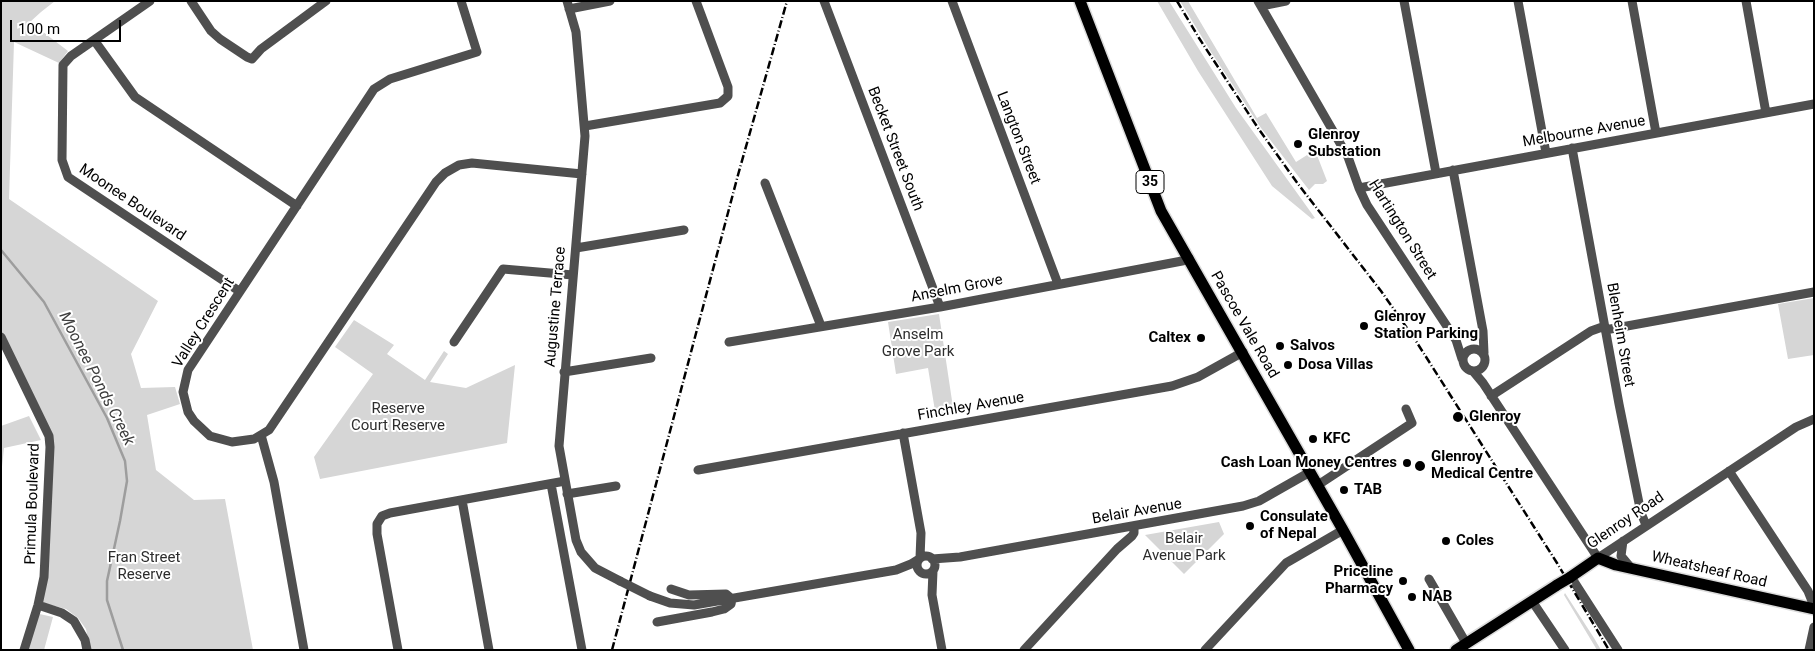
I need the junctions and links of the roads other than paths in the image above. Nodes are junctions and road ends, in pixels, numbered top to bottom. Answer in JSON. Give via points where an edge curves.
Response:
{"nodes":[{"id":1,"x":150,"y":1,"type":"edge"},
{"id":2,"x":191,"y":1,"type":"edge"},
{"id":3,"x":326,"y":1,"type":"edge"},
{"id":4,"x":461,"y":1,"type":"edge"},
{"id":5,"x":610,"y":1,"type":"edge"},
{"id":6,"x":696,"y":1,"type":"edge"},
{"id":7,"x":824,"y":1,"type":"edge"},
{"id":8,"x":952,"y":1,"type":"edge"},
{"id":9,"x":1080,"y":1,"type":"edge"},
{"id":10,"x":1286,"y":1,"type":"edge"},
{"id":11,"x":1404,"y":1,"type":"edge"},
{"id":12,"x":1518,"y":1,"type":"edge"},
{"id":13,"x":1632,"y":1,"type":"edge"},
{"id":14,"x":1746,"y":1,"type":"edge"},
{"id":15,"x":1260,"y":4,"type":"edge"},
{"id":16,"x":568,"y":5,"type":"edge"},
{"id":17,"x":94,"y":40,"type":"junction"},
{"id":18,"x":1814,"y":104,"type":"edge"},
{"id":19,"x":1766,"y":113,"type":"junction"},
{"id":20,"x":585,"y":126,"type":"junction"},
{"id":21,"x":1656,"y":133,"type":"junction"},
{"id":22,"x":1572,"y":148,"type":"junction"},
{"id":23,"x":1546,"y":153,"type":"junction"},
{"id":24,"x":1453,"y":170,"type":"junction"},
{"id":25,"x":1436,"y":173,"type":"junction"},
{"id":26,"x":582,"y":174,"type":"junction"},
{"id":27,"x":765,"y":183,"type":"dead end"},
{"id":28,"x":1359,"y":188,"type":"junction"},
{"id":29,"x":297,"y":206,"type":"junction"},
{"id":30,"x":684,"y":230,"type":"dead end"},
{"id":31,"x":576,"y":248,"type":"junction"},
{"id":32,"x":1189,"y":258,"type":"junction"},
{"id":33,"x":573,"y":275,"type":"junction"},
{"id":34,"x":1058,"y":284,"type":"junction"},
{"id":35,"x":239,"y":291,"type":"junction"},
{"id":36,"x":1814,"y":292,"type":"edge"},
{"id":37,"x":940,"y":306,"type":"junction"},
{"id":38,"x":821,"y":326,"type":"junction"},
{"id":39,"x":1605,"y":328,"type":"junction"},
{"id":40,"x":1482,"y":330,"type":"junction"},
{"id":41,"x":1,"y":337,"type":"edge"},
{"id":42,"x":1456,"y":340,"type":"junction"},
{"id":43,"x":454,"y":342,"type":"dead end"},
{"id":44,"x":729,"y":342,"type":"dead end"},
{"id":45,"x":1472,"y":348,"type":"junction"},
{"id":46,"x":1243,"y":352,"type":"junction"},
{"id":47,"x":1484,"y":353,"type":"junction"},
{"id":48,"x":651,"y":358,"type":"dead end"},
{"id":49,"x":1462,"y":359,"type":"junction"},
{"id":50,"x":1483,"y":367,"type":"junction"},
{"id":51,"x":1473,"y":371,"type":"junction"},
{"id":52,"x":564,"y":372,"type":"junction"},
{"id":53,"x":1483,"y":384,"type":"junction"},
{"id":54,"x":1491,"y":396,"type":"junction"},
{"id":55,"x":1406,"y":409,"type":"dead end"},
{"id":56,"x":1814,"y":418,"type":"edge"},
{"id":57,"x":903,"y":433,"type":"junction"},
{"id":58,"x":261,"y":435,"type":"junction"},
{"id":59,"x":698,"y":470,"type":"dead end"},
{"id":60,"x":1729,"y":471,"type":"junction"},
{"id":61,"x":1310,"y":472,"type":"junction"},
{"id":62,"x":565,"y":481,"type":"junction"},
{"id":63,"x":551,"y":484,"type":"junction"},
{"id":64,"x":1318,"y":485,"type":"junction"},
{"id":65,"x":616,"y":486,"type":"dead end"},
{"id":66,"x":567,"y":494,"type":"junction"},
{"id":67,"x":462,"y":500,"type":"junction"},
{"id":68,"x":1646,"y":525,"type":"junction"},
{"id":69,"x":1134,"y":526,"type":"junction"},
{"id":70,"x":1117,"y":529,"type":"junction"},
{"id":71,"x":1343,"y":530,"type":"junction"},
{"id":72,"x":921,"y":533,"type":"junction"},
{"id":73,"x":1624,"y":541,"type":"junction"},
{"id":74,"x":1117,"y":550,"type":"junction"},
{"id":75,"x":960,"y":557,"type":"junction"},
{"id":76,"x":920,"y":558,"type":"junction"},
{"id":77,"x":932,"y":558,"type":"junction"},
{"id":78,"x":1598,"y":558,"type":"junction"},
{"id":79,"x":1631,"y":568,"type":"junction"},
{"id":80,"x":933,"y":569,"type":"junction"},
{"id":81,"x":896,"y":570,"type":"junction"},
{"id":82,"x":920,"y":572,"type":"junction"},
{"id":83,"x":1570,"y":577,"type":"junction"},
{"id":84,"x":1429,"y":579,"type":"dead end"},
{"id":85,"x":671,"y":589,"type":"dead end"},
{"id":86,"x":932,"y":595,"type":"junction"},
{"id":87,"x":732,"y":599,"type":"junction"},
{"id":88,"x":1532,"y":601,"type":"junction"},
{"id":89,"x":38,"y":605,"type":"junction"},
{"id":90,"x":1812,"y":608,"type":"edge"},
{"id":91,"x":657,"y":622,"type":"dead end"},
{"id":92,"x":1814,"y":627,"type":"edge"},
{"id":93,"x":1461,"y":647,"type":"edge"},
{"id":94,"x":1407,"y":648,"type":"edge"},
{"id":95,"x":24,"y":650,"type":"edge"},
{"id":96,"x":87,"y":650,"type":"edge"},
{"id":97,"x":304,"y":650,"type":"edge"},
{"id":98,"x":398,"y":650,"type":"edge"},
{"id":99,"x":489,"y":650,"type":"edge"},
{"id":100,"x":582,"y":650,"type":"edge"},
{"id":101,"x":942,"y":650,"type":"edge"},
{"id":102,"x":1024,"y":650,"type":"edge"},
{"id":103,"x":1205,"y":650,"type":"edge"},
{"id":104,"x":1565,"y":650,"type":"edge"},
{"id":105,"x":1618,"y":650,"type":"edge"},
{"id":106,"x":1809,"y":650,"type":"edge"}],
"edges":[{"from":1,"to":17,"type":"street","name":"Moonee Boulevard"},
{"from":2,"to":3,"type":"street","via":[[220,39],[252,59],[260,49]]},
{"from":4,"to":29,"type":"street","name":"Valley Crescent","via":[[477,52],[390,79],[374,89]]},
{"from":5,"to":16,"type":"street"},
{"from":6,"to":20,"type":"street","via":[[728,87],[728,96],[720,103]]},
{"from":7,"to":37,"type":"street","name":"Becket Street South"},
{"from":8,"to":34,"type":"street","name":"Langton Street"},
{"from":9,"to":32,"type":"main road","name":"Pascoe Vale Road","number":"35","via":[[1158,204]]},
{"from":10,"to":15,"type":"street"},
{"from":11,"to":25,"type":"street"},
{"from":12,"to":23,"type":"street"},
{"from":13,"to":21,"type":"street"},
{"from":14,"to":19,"type":"street"},
{"from":15,"to":28,"type":"street","name":"Hartington Street","via":[[1348,157]]},
{"from":16,"to":20,"type":"street","name":"Augustine Terrace","via":[[576,32]]},
{"from":17,"to":29,"type":"street","via":[[134,97]]},
{"from":17,"to":35,"type":"street","name":"Moonee Boulevard","via":[[63,65],[62,160],[68,177]]},
{"from":18,"to":19,"type":"street","name":"Melbourne Avenue"},
{"from":19,"to":21,"type":"street","name":"Melbourne Avenue"},
{"from":20,"to":26,"type":"street","name":"Augustine Terrace"},
{"from":21,"to":22,"type":"street","name":"Melbourne Avenue"},
{"from":22,"to":23,"type":"street","name":"Melbourne Avenue"},
{"from":22,"to":39,"type":"street","name":"Blenheim Street"},
{"from":23,"to":24,"type":"street","name":"Melbourne Avenue"},
{"from":24,"to":25,"type":"street","name":"Melbourne Avenue"},
{"from":24,"to":40,"type":"street"},
{"from":25,"to":28,"type":"street","name":"Melbourne Avenue"},
{"from":26,"to":31,"type":"street","name":"Augustine Terrace"},
{"from":26,"to":58,"type":"street","name":"Valley Crescent","via":[[472,163],[459,165],[445,173],[275,423]]},
{"from":27,"to":38,"type":"street"},
{"from":28,"to":42,"type":"street","name":"Hartington Street"},
{"from":29,"to":35,"type":"street","name":"Valley Crescent"},
{"from":30,"to":31,"type":"street"},
{"from":31,"to":33,"type":"street","name":"Augustine Terrace"},
{"from":32,"to":34,"type":"street","name":"Anselm Grove","via":[[1182,262]]},
{"from":32,"to":46,"type":"main road","name":"Pascoe Vale Road","number":"35"},
{"from":33,"to":43,"type":"street","via":[[503,269]]},
{"from":33,"to":52,"type":"street","name":"Augustine Terrace"},
{"from":34,"to":37,"type":"street","name":"Anselm Grove"},
{"from":35,"to":58,"type":"street","name":"Valley Crescent","via":[[188,370],[184,400],[194,421],[210,436],[232,442]]},
{"from":36,"to":39,"type":"street"},
{"from":37,"to":38,"type":"street","name":"Anselm Grove"},
{"from":38,"to":44,"type":"street","name":"Anselm Grove"},
{"from":39,"to":54,"type":"street","via":[[1591,331]]},
{"from":39,"to":68,"type":"street","name":"Blenheim Street"},
{"from":40,"to":45,"type":"street","via":[[1480,340]]},
{"from":40,"to":47,"type":"street"},
{"from":41,"to":89,"type":"street","name":"Primula Boulevard","via":[[49,436],[44,577]]},
{"from":42,"to":45,"type":"street","name":"Hartington Street"},
{"from":42,"to":49,"type":"street","name":"Hartington Street"},
{"from":45,"to":47,"type":"street"},
{"from":45,"to":49,"type":"street"},
{"from":46,"to":57,"type":"street","name":"Finchley Avenue","via":[[1198,378],[1172,386]]},
{"from":46,"to":61,"type":"main road","name":"Pascoe Vale Road","number":"35"},
{"from":47,"to":50,"type":"street"},
{"from":48,"to":52,"type":"street"},
{"from":49,"to":51,"type":"street","via":[[1464,366]]},
{"from":50,"to":51,"type":"street"},
{"from":50,"to":53,"type":"street"},
{"from":51,"to":53,"type":"street"},
{"from":52,"to":62,"type":"street","name":"Augustine Terrace","via":[[558,439]]},
{"from":53,"to":54,"type":"street"},
{"from":54,"to":78,"type":"street"},
{"from":55,"to":64,"type":"street","via":[[1412,422]]},
{"from":56,"to":60,"type":"street","name":"Glenroy Road"},
{"from":57,"to":59,"type":"street","name":"Finchley Avenue"},
{"from":57,"to":72,"type":"street"},
{"from":58,"to":97,"type":"street","via":[[274,482]]},
{"from":60,"to":68,"type":"street","name":"Glenroy Road"},
{"from":60,"to":90,"type":"street","via":[[1808,590]]},
{"from":61,"to":64,"type":"main road","name":"Pascoe Vale Road","number":"35"},
{"from":61,"to":69,"type":"street","name":"Belair Avenue","via":[[1251,504]]},
{"from":62,"to":63,"type":"street"},
{"from":62,"to":66,"type":"street","name":"Augustine Terrace"},
{"from":63,"to":67,"type":"street"},
{"from":63,"to":100,"type":"street"},
{"from":64,"to":71,"type":"main road","name":"Pascoe Vale Road","number":"35"},
{"from":65,"to":66,"type":"street"},
{"from":66,"to":87,"type":"street","name":"Augustine Terrace","bridge":true,"via":[[576,540],[581,552],[595,568],[670,603],[686,605]]},
{"from":67,"to":98,"type":"street","via":[[385,514],[379,519],[376,528]]},
{"from":67,"to":99,"type":"street"},
{"from":68,"to":73,"type":"street","name":"Glenroy Road"},
{"from":69,"to":70,"type":"street","name":"Belair Avenue"},
{"from":69,"to":74,"type":"street","via":[[1132,536]]},
{"from":70,"to":74,"type":"street"},
{"from":70,"to":75,"type":"street","name":"Belair Avenue"},
{"from":71,"to":94,"type":"main road","name":"Pascoe Vale Road","number":"35"},
{"from":71,"to":103,"type":"street","via":[[1286,563]]},
{"from":72,"to":76,"type":"street"},
{"from":72,"to":77,"type":"street"},
{"from":73,"to":78,"type":"street","name":"Glenroy Road"},
{"from":73,"to":79,"type":"street","via":[[1621,556]]},
{"from":74,"to":102,"type":"street"},
{"from":75,"to":77,"type":"street","name":"Belair Avenue"},
{"from":75,"to":80,"type":"street","name":"Belair Avenue"},
{"from":76,"to":77,"type":"street"},
{"from":76,"to":81,"type":"street"},
{"from":76,"to":82,"type":"street","via":[[917,566]]},
{"from":77,"to":80,"type":"street","via":[[935,563]]},
{"from":78,"to":79,"type":"main road","name":"Wheatsheaf Road"},
{"from":78,"to":83,"type":"main road","name":"Glenroy Road"},
{"from":79,"to":90,"type":"main road","name":"Wheatsheaf Road"},
{"from":80,"to":82,"type":"street","via":[[928,574]]},
{"from":80,"to":86,"type":"street"},
{"from":81,"to":82,"type":"street"},
{"from":81,"to":87,"type":"street"},
{"from":82,"to":86,"type":"street"},
{"from":83,"to":88,"type":"main road","name":"Glenroy Road","bridge":true},
{"from":83,"to":105,"type":"street"},
{"from":84,"to":93,"type":"street"},
{"from":85,"to":87,"type":"street","via":[[695,595],[722,594]]},
{"from":86,"to":101,"type":"street"},
{"from":87,"to":91,"type":"street","via":[[730,606],[724,609]]},
{"from":88,"to":93,"type":"main road","name":"Glenroy Road"},
{"from":88,"to":104,"type":"street"},
{"from":89,"to":95,"type":"street","name":"Primula Boulevard"},
{"from":89,"to":96,"type":"street","via":[[74,621]]},
{"from":92,"to":106,"type":"street"}]}
